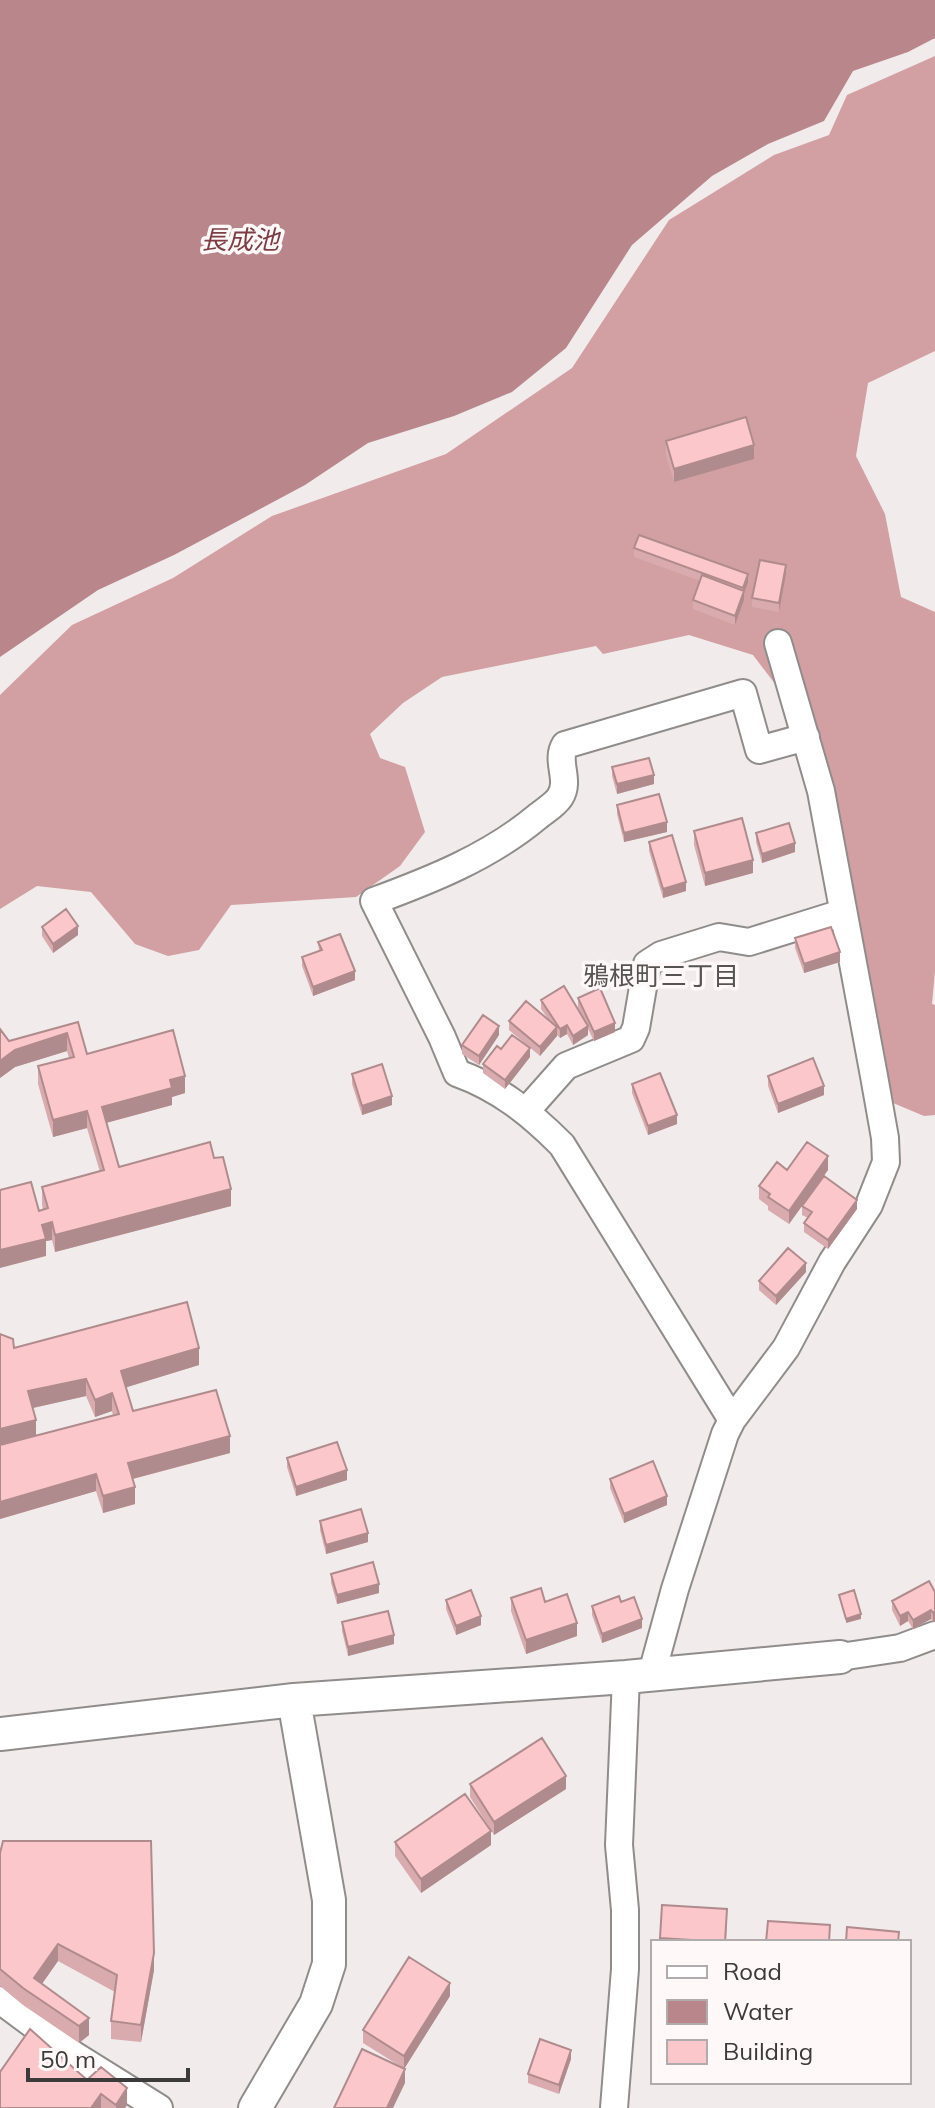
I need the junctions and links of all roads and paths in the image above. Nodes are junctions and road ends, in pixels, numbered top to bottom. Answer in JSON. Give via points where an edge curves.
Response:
{"nodes":[{"id":1,"x":778,"y":643,"type":"dead end"},
{"id":2,"x":806,"y":737,"type":"junction"},
{"id":3,"x":842,"y":913,"type":"junction"},
{"id":4,"x":527,"y":1110,"type":"junction"},
{"id":5,"x":732,"y":1420,"type":"junction"},
{"id":6,"x":935,"y":1635,"type":"edge"},
{"id":7,"x":840,"y":1657,"type":"joint"},
{"id":8,"x":639,"y":1675,"type":"junction"},
{"id":9,"x":294,"y":1700,"type":"junction"},
{"id":10,"x":0,"y":1734,"type":"edge"},
{"id":11,"x":0,"y":2000,"type":"edge"},
{"id":12,"x":159,"y":2108,"type":"edge"},
{"id":13,"x":255,"y":2108,"type":"edge"},
{"id":14,"x":614,"y":2108,"type":"edge"}],
"edges":[{"from":1,"to":2,"type":"street"},
{"from":2,"to":3,"type":"street"},
{"from":2,"to":4,"type":"street","via":[[759,750],[743,693],[565,745],[565,786],[559,799],[525,827],[435,879],[374,901],[457,1073]]},
{"from":3,"to":4,"type":"street","via":[[749,942],[719,937],[661,955],[647,964],[631,1039],[566,1066]]},
{"from":3,"to":5,"type":"street","via":[[886,1162],[869,1205],[786,1348]]},
{"from":4,"to":5,"type":"street","via":[[562,1145]]},
{"from":5,"to":8,"type":"street","via":[[675,1589]]},
{"from":6,"to":7,"type":"street","via":[[883,1652]]},
{"from":7,"to":8,"type":"street"},
{"from":8,"to":9,"type":"street"},
{"from":8,"to":14,"type":"street","via":[[619,1845],[625,1969]]},
{"from":9,"to":10,"type":"street"},
{"from":9,"to":13,"type":"street","via":[[329,1900],[329,1964],[316,2004]]},
{"from":11,"to":12,"type":"street"}]}
